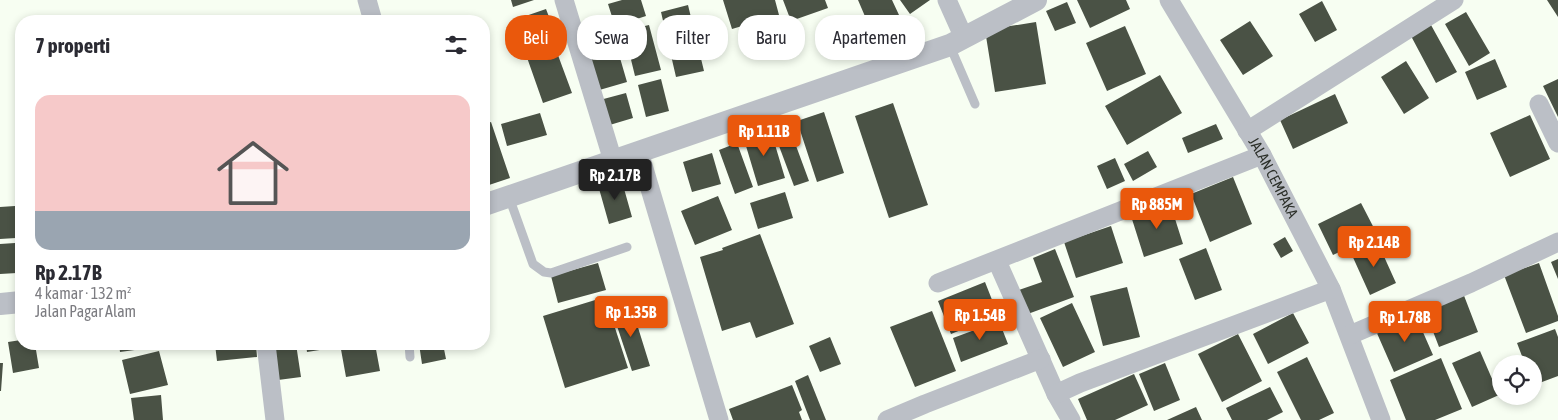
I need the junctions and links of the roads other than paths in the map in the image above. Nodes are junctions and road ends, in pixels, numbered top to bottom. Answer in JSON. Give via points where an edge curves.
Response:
{"nodes":[{"id":1,"x":367,"y":0,"type":"edge"},
{"id":2,"x":564,"y":0,"type":"edge"},
{"id":3,"x":947,"y":0,"type":"edge"},
{"id":4,"x":1170,"y":0,"type":"edge"},
{"id":5,"x":1454,"y":0,"type":"edge"},
{"id":6,"x":1034,"y":1,"type":"edge"},
{"id":7,"x":371,"y":15,"type":"edge"},
{"id":8,"x":957,"y":42,"type":"junction"},
{"id":9,"x":975,"y":104,"type":"dead end"},
{"id":10,"x":1539,"y":104,"type":"dead end"},
{"id":11,"x":1247,"y":131,"type":"junction"},
{"id":12,"x":1558,"y":143,"type":"edge"},
{"id":13,"x":639,"y":152,"type":"junction"},
{"id":14,"x":1262,"y":155,"type":"junction"},
{"id":15,"x":613,"y":161,"type":"junction"},
{"id":16,"x":509,"y":196,"type":"junction"},
{"id":17,"x":490,"y":203,"type":"edge"},
{"id":18,"x":1558,"y":242,"type":"edge"},
{"id":19,"x":628,"y":247,"type":"dead end"},
{"id":20,"x":997,"y":261,"type":"junction"},
{"id":21,"x":938,"y":284,"type":"dead end"},
{"id":22,"x":1331,"y":289,"type":"junction"},
{"id":23,"x":15,"y":303,"type":"edge"},
{"id":24,"x":0,"y":304,"type":"edge"},
{"id":25,"x":1350,"y":335,"type":"junction"},
{"id":26,"x":267,"y":350,"type":"edge"},
{"id":27,"x":409,"y":350,"type":"edge"},
{"id":28,"x":410,"y":357,"type":"dead end"},
{"id":29,"x":1041,"y":359,"type":"junction"},
{"id":30,"x":1056,"y":394,"type":"junction"},
{"id":31,"x":275,"y":420,"type":"edge"},
{"id":32,"x":719,"y":420,"type":"edge"},
{"id":33,"x":887,"y":420,"type":"edge"},
{"id":34,"x":1071,"y":420,"type":"edge"},
{"id":35,"x":1381,"y":420,"type":"edge"}],
"edges":[{"from":1,"to":7,"type":"street"},
{"from":2,"to":15,"type":"street"},
{"from":3,"to":8,"type":"street"},
{"from":4,"to":11,"type":"street","name":"JALAN CEMPAKA"},
{"from":5,"to":11,"type":"street"},
{"from":6,"to":8,"type":"street"},
{"from":8,"to":9,"type":"lane"},
{"from":8,"to":13,"type":"street"},
{"from":10,"to":12,"type":"street"},
{"from":11,"to":14,"type":"street","name":"JALAN CEMPAKA"},
{"from":13,"to":15,"type":"street"},
{"from":13,"to":32,"type":"street"},
{"from":14,"to":20,"type":"street"},
{"from":14,"to":22,"type":"street","name":"JALAN CEMPAKA"},
{"from":15,"to":16,"type":"street"},
{"from":16,"to":17,"type":"street"},
{"from":16,"to":19,"type":"lane","via":[[533,264],[544,272],[551,273]]},
{"from":18,"to":25,"type":"street"},
{"from":20,"to":21,"type":"street"},
{"from":20,"to":29,"type":"street"},
{"from":22,"to":25,"type":"street","name":"JALAN CEMPAKA"},
{"from":22,"to":30,"type":"street"},
{"from":23,"to":24,"type":"street"},
{"from":25,"to":35,"type":"street","name":"JALAN CEMPAKA"},
{"from":26,"to":31,"type":"street"},
{"from":27,"to":28,"type":"lane"},
{"from":29,"to":30,"type":"street"},
{"from":29,"to":33,"type":"street"},
{"from":30,"to":34,"type":"street"}]}
